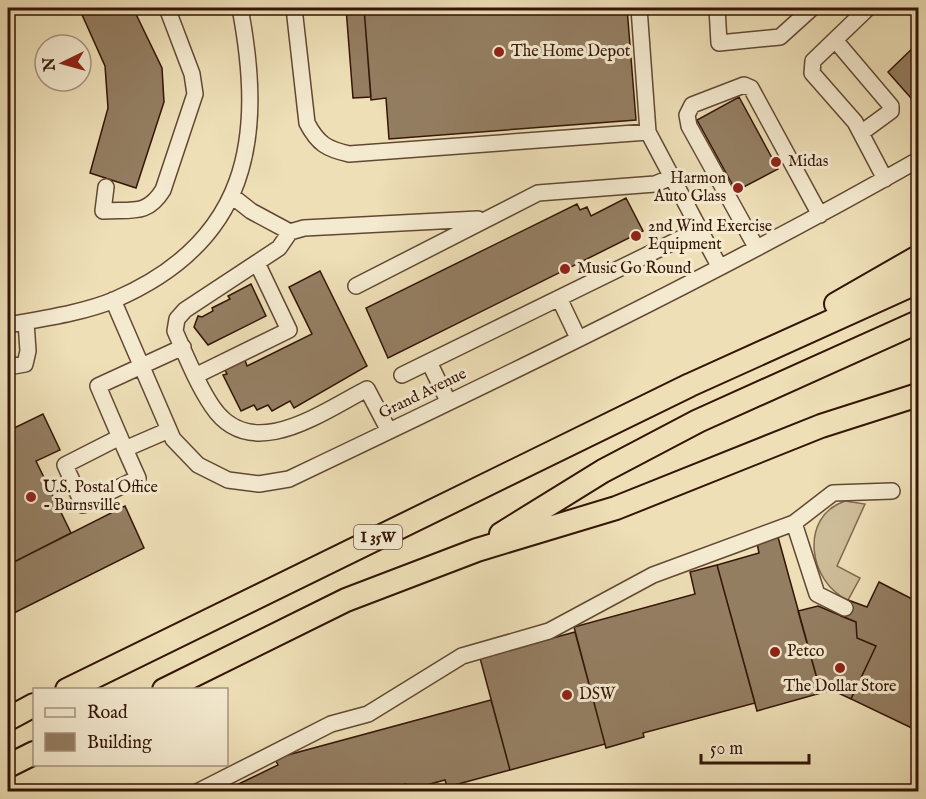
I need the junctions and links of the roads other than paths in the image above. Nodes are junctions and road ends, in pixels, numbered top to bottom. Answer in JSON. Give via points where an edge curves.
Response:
{"nodes":[{"id":1,"x":169,"y":8,"type":"edge"},
{"id":2,"x":240,"y":8,"type":"edge"},
{"id":3,"x":294,"y":8,"type":"edge"},
{"id":4,"x":639,"y":8,"type":"edge"},
{"id":5,"x":717,"y":8,"type":"edge"},
{"id":6,"x":812,"y":8,"type":"edge"},
{"id":7,"x":868,"y":8,"type":"edge"},
{"id":8,"x":835,"y":40,"type":"junction"},
{"id":9,"x":648,"y":132,"type":"junction"},
{"id":10,"x":861,"y":133,"type":"junction"},
{"id":11,"x":918,"y":160,"type":"edge"},
{"id":12,"x":672,"y":177,"type":"junction"},
{"id":13,"x":885,"y":179,"type":"junction"},
{"id":14,"x":106,"y":187,"type":"dead end"},
{"id":15,"x":232,"y":196,"type":"junction"},
{"id":16,"x":820,"y":215,"type":"junction"},
{"id":17,"x":485,"y":219,"type":"junction"},
{"id":18,"x":700,"y":229,"type":"junction"},
{"id":19,"x":290,"y":232,"type":"junction"},
{"id":20,"x":756,"y":247,"type":"junction"},
{"id":21,"x":918,"y":257,"type":"edge"},
{"id":22,"x":257,"y":263,"type":"junction"},
{"id":23,"x":719,"y":266,"type":"junction"},
{"id":24,"x":918,"y":282,"type":"edge"},
{"id":25,"x":356,"y":286,"type":"dead end"},
{"id":26,"x":559,"y":298,"type":"junction"},
{"id":27,"x":113,"y":300,"type":"junction"},
{"id":28,"x":26,"y":322,"type":"junction"},
{"id":29,"x":918,"y":322,"type":"edge"},
{"id":30,"x":8,"y":325,"type":"edge"},
{"id":31,"x":578,"y":338,"type":"junction"},
{"id":32,"x":183,"y":347,"type":"junction"},
{"id":33,"x":429,"y":362,"type":"junction"},
{"id":34,"x":141,"y":366,"type":"junction"},
{"id":35,"x":8,"y":367,"type":"edge"},
{"id":36,"x":196,"y":375,"type":"junction"},
{"id":37,"x":402,"y":375,"type":"dead end"},
{"id":38,"x":690,"y":385,"type":"junction"},
{"id":39,"x":918,"y":395,"type":"edge"},
{"id":40,"x":448,"y":401,"type":"junction"},
{"id":41,"x":169,"y":430,"type":"junction"},
{"id":42,"x":389,"y":431,"type":"junction"},
{"id":43,"x":122,"y":443,"type":"junction"},
{"id":44,"x":892,"y":491,"type":"dead end"},
{"id":45,"x":794,"y":523,"type":"junction"},
{"id":46,"x":477,"y":550,"type":"junction"},
{"id":47,"x":845,"y":608,"type":"dead end"},
{"id":48,"x":71,"y":688,"type":"edge"},
{"id":49,"x":168,"y":688,"type":"edge"},
{"id":50,"x":33,"y":706,"type":"edge"},
{"id":51,"x":8,"y":719,"type":"edge"},
{"id":52,"x":33,"y":754,"type":"edge"},
{"id":53,"x":8,"y":766,"type":"edge"},
{"id":54,"x":196,"y":792,"type":"edge"}],
"edges":[{"from":1,"to":14,"type":"street","via":[[195,94],[163,190],[148,208],[103,210]]},
{"from":2,"to":15,"type":"street","via":[[249,118],[244,166]]},
{"from":3,"to":9,"type":"street","via":[[307,123],[316,140],[328,150],[349,154]]},
{"from":4,"to":9,"type":"street"},
{"from":5,"to":6,"type":"street","via":[[719,43],[780,37]]},
{"from":7,"to":8,"type":"street"},
{"from":8,"to":10,"type":"street","via":[[813,61],[812,73]]},
{"from":8,"to":10,"type":"street","via":[[891,106],[891,111]]},
{"from":9,"to":12,"type":"street"},
{"from":10,"to":13,"type":"street"},
{"from":11,"to":13,"type":"street","name":"Grand Avenue"},
{"from":12,"to":17,"type":"street","via":[[655,184],[538,193]]},
{"from":12,"to":18,"type":"street"},
{"from":13,"to":16,"type":"street","name":"Grand Avenue"},
{"from":15,"to":19,"type":"street"},
{"from":15,"to":27,"type":"street","via":[[200,243],[160,276]]},
{"from":16,"to":20,"type":"street","name":"Grand Avenue"},
{"from":16,"to":20,"type":"street","via":[[751,88],[744,85],[692,105],[687,115],[689,126]]},
{"from":17,"to":19,"type":"street","via":[[304,228]]},
{"from":17,"to":25,"type":"street"},
{"from":18,"to":23,"type":"street"},
{"from":18,"to":26,"type":"street"},
{"from":19,"to":22,"type":"street","via":[[279,248]]},
{"from":20,"to":23,"type":"street","name":"Grand Avenue"},
{"from":21,"to":38,"type":"highway"},
{"from":22,"to":32,"type":"street","via":[[177,319],[175,331]]},
{"from":22,"to":36,"type":"street","via":[[289,330]]},
{"from":23,"to":31,"type":"street","name":"Grand Avenue"},
{"from":24,"to":38,"type":"highway","number":"I 35W"},
{"from":26,"to":31,"type":"street"},
{"from":26,"to":33,"type":"street"},
{"from":27,"to":28,"type":"street"},
{"from":27,"to":34,"type":"street","name":"Grand Avenue"},
{"from":28,"to":30,"type":"street"},
{"from":28,"to":35,"type":"street","via":[[25,364]]},
{"from":29,"to":46,"type":"highway","via":[[698,421],[603,471]]},
{"from":31,"to":40,"type":"street","name":"Grand Avenue"},
{"from":32,"to":34,"type":"street"},
{"from":32,"to":36,"type":"street"},
{"from":33,"to":37,"type":"street"},
{"from":33,"to":40,"type":"street"},
{"from":34,"to":41,"type":"street","name":"Grand Avenue"},
{"from":34,"to":43,"type":"street","via":[[98,386]]},
{"from":36,"to":42,"type":"street","via":[[211,405],[236,429],[251,434],[280,431],[367,389]]},
{"from":38,"to":48,"type":"highway","number":"I 35W"},
{"from":39,"to":46,"type":"highway","via":[[821,426],[616,508]]},
{"from":40,"to":42,"type":"street","name":"Grand Avenue"},
{"from":41,"to":42,"type":"street","name":"Grand Avenue","via":[[198,465],[228,480],[259,484],[289,479]]},
{"from":41,"to":43,"type":"street"},
{"from":43,"to":43,"type":"street","via":[[138,478],[83,505],[64,465]]},
{"from":44,"to":45,"type":"street","via":[[832,493]]},
{"from":45,"to":47,"type":"street","via":[[817,594]]},
{"from":45,"to":54,"type":"street","via":[[653,575],[549,631],[462,656],[368,714],[332,724]]},
{"from":46,"to":49,"type":"highway","via":[[346,600]]},
{"from":50,"to":51,"type":"highway"},
{"from":52,"to":53,"type":"highway"}]}
